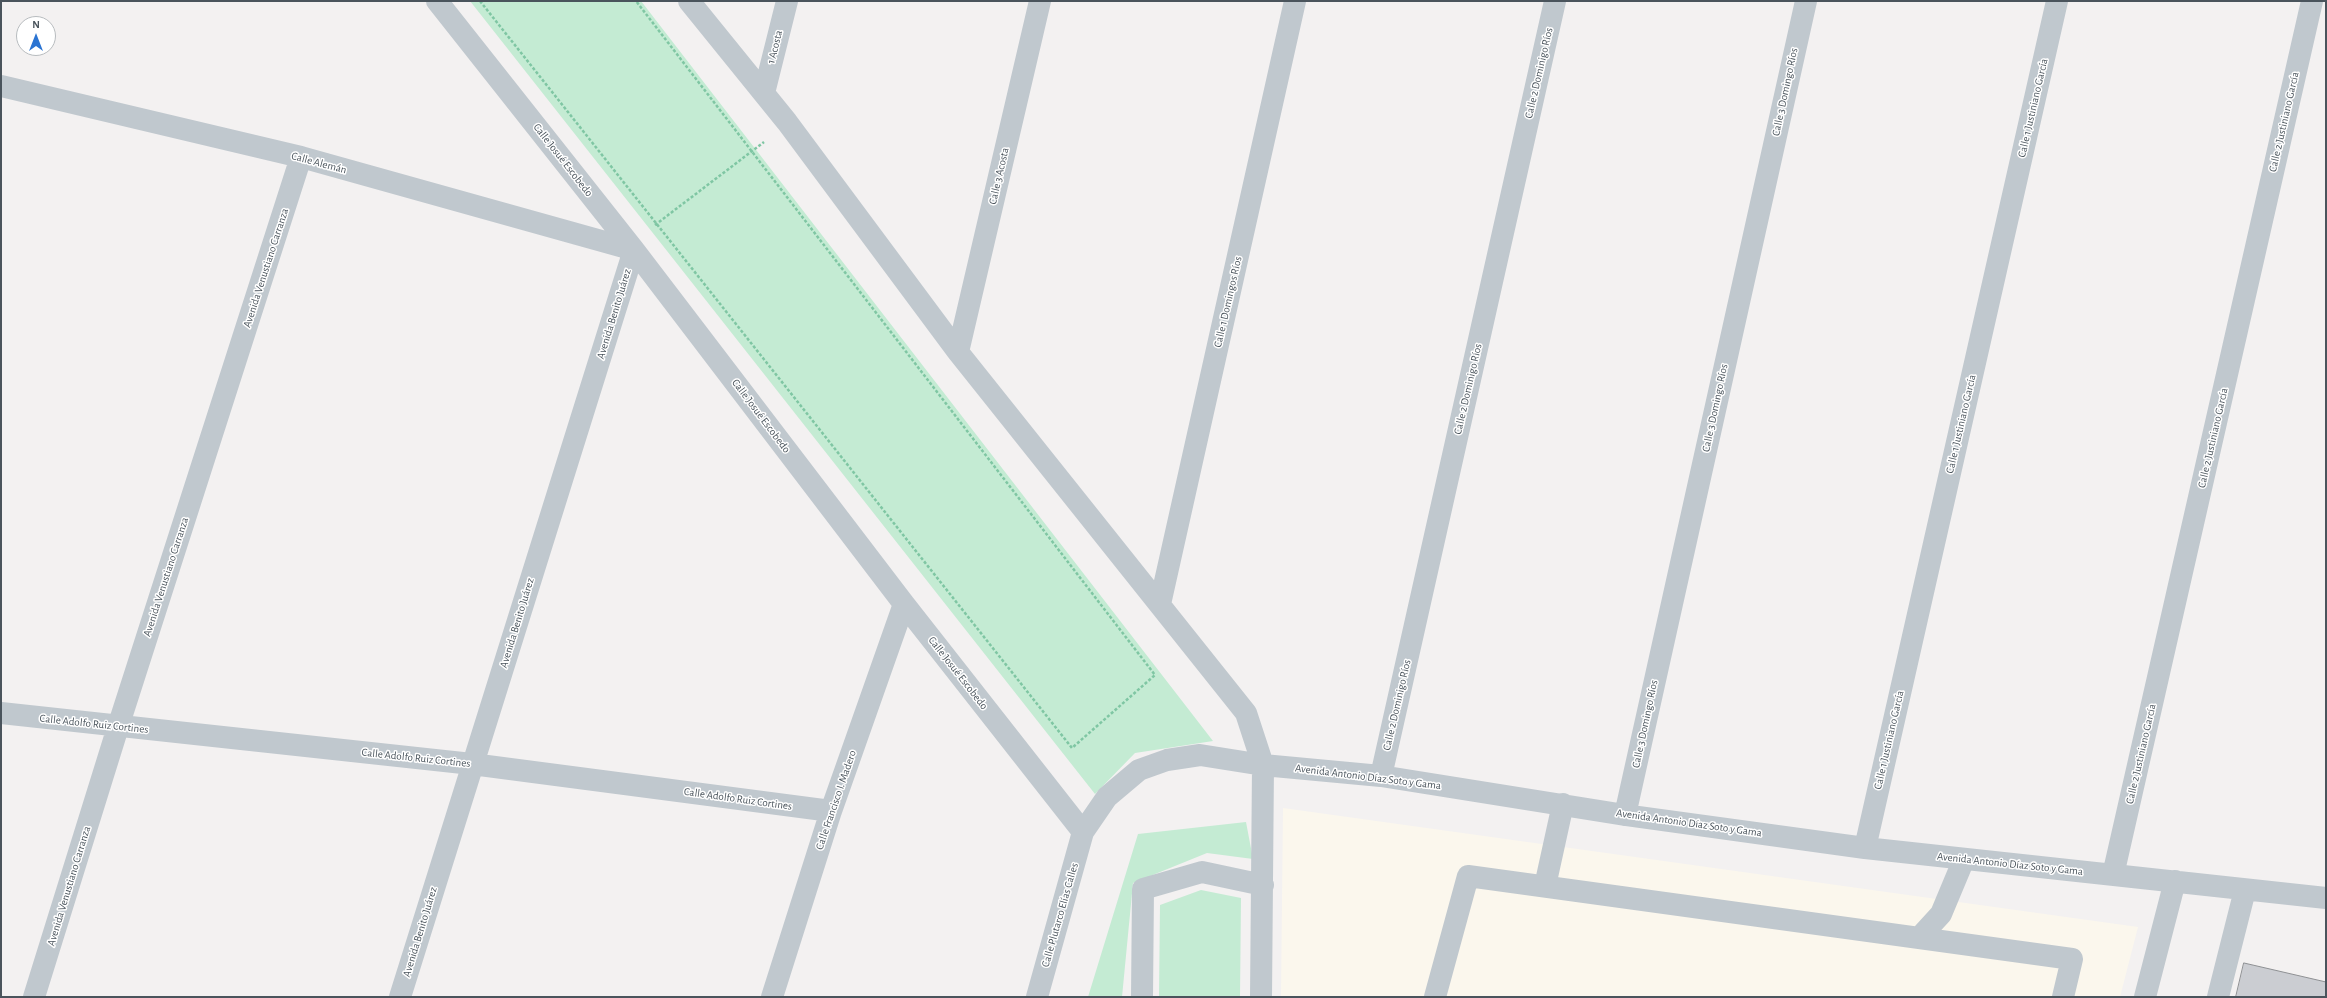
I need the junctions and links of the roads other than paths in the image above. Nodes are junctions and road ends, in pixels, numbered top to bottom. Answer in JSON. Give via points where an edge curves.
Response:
{"nodes":[{"id":1,"x":437,"y":1,"type":"edge"},
{"id":2,"x":689,"y":1,"type":"edge"},
{"id":3,"x":787,"y":1,"type":"edge"},
{"id":4,"x":1040,"y":1,"type":"edge"},
{"id":5,"x":1295,"y":1,"type":"edge"},
{"id":6,"x":1555,"y":1,"type":"edge"},
{"id":7,"x":1806,"y":1,"type":"edge"},
{"id":8,"x":2057,"y":1,"type":"edge"},
{"id":9,"x":2312,"y":1,"type":"edge"},
{"id":10,"x":1,"y":86,"type":"edge"},
{"id":11,"x":764,"y":93,"type":"junction"},
{"id":12,"x":301,"y":157,"type":"junction"},
{"id":13,"x":634,"y":250,"type":"junction"},
{"id":14,"x":958,"y":352,"type":"junction"},
{"id":15,"x":904,"y":604,"type":"junction"},
{"id":16,"x":1160,"y":604,"type":"junction"},
{"id":17,"x":1,"y":713,"type":"edge"},
{"id":18,"x":118,"y":727,"type":"junction"},
{"id":19,"x":472,"y":764,"type":"junction"},
{"id":20,"x":1263,"y":765,"type":"junction"},
{"id":21,"x":1381,"y":776,"type":"junction"},
{"id":22,"x":1563,"y":804,"type":"junction"},
{"id":23,"x":831,"y":811,"type":"junction"},
{"id":24,"x":1625,"y":815,"type":"junction"},
{"id":25,"x":1083,"y":832,"type":"junction"},
{"id":26,"x":1865,"y":848,"type":"junction"},
{"id":27,"x":1964,"y":859,"type":"junction"},
{"id":28,"x":2114,"y":875,"type":"junction"},
{"id":29,"x":2175,"y":881,"type":"junction"},
{"id":30,"x":1263,"y":886,"type":"junction"},
{"id":31,"x":1545,"y":886,"type":"junction"},
{"id":32,"x":2245,"y":890,"type":"junction"},
{"id":33,"x":2326,"y":898,"type":"edge"},
{"id":34,"x":1920,"y":937,"type":"junction"},
{"id":35,"x":34,"y":997,"type":"edge"},
{"id":36,"x":400,"y":997,"type":"edge"},
{"id":37,"x":772,"y":997,"type":"edge"},
{"id":38,"x":1037,"y":997,"type":"edge"},
{"id":39,"x":1142,"y":997,"type":"edge"},
{"id":40,"x":1261,"y":997,"type":"edge"},
{"id":41,"x":1434,"y":997,"type":"edge"},
{"id":42,"x":2063,"y":997,"type":"edge"},
{"id":43,"x":2145,"y":997,"type":"edge"},
{"id":44,"x":2218,"y":997,"type":"edge"}],
"edges":[{"from":1,"to":13,"type":"street","name":"Calle Josué Escobedo"},
{"from":2,"to":11,"type":"street"},
{"from":3,"to":11,"type":"street","name":"1 Acosta"},
{"from":4,"to":14,"type":"street","name":"Calle 3 Acosta"},
{"from":5,"to":16,"type":"street","name":"Calle 1 Domingos Ríos"},
{"from":6,"to":21,"type":"street","name":"Calle 2 Dominigo Ríos"},
{"from":7,"to":24,"type":"street","name":"Calle 3 Domingo Ríos"},
{"from":8,"to":26,"type":"street","name":"Calle 1 Justiniano García"},
{"from":9,"to":28,"type":"street","name":"Calle 2 Justiniano García"},
{"from":10,"to":12,"type":"street","name":"Calle Alemán"},
{"from":11,"to":14,"type":"street"},
{"from":12,"to":13,"type":"street","name":"Calle Alemán"},
{"from":12,"to":18,"type":"street","name":"Avenida Venustiano Carranza"},
{"from":13,"to":15,"type":"street","name":"Calle Josué Escobedo"},
{"from":13,"to":19,"type":"street","name":"Avenida Benito Juárez"},
{"from":14,"to":16,"type":"street"},
{"from":15,"to":23,"type":"street","name":"Calle Francisco I. Madero"},
{"from":15,"to":25,"type":"street","name":"Calle Josué Escobedo"},
{"from":16,"to":20,"type":"street","via":[[1246,713]]},
{"from":17,"to":18,"type":"street","name":"Calle Adolfo Ruiz Cortines"},
{"from":18,"to":19,"type":"street","name":"Calle Adolfo Ruiz Cortines"},
{"from":18,"to":35,"type":"street","name":"Avenida Venustiano Carranza"},
{"from":19,"to":23,"type":"street","name":"Calle Adolfo Ruiz Cortines"},
{"from":19,"to":36,"type":"street","name":"Avenida Benito Juárez"},
{"from":20,"to":21,"type":"street","name":"Avenida Antonio Díaz Soto y Gama"},
{"from":20,"to":25,"type":"street","name":"Avenida Antonio Díaz Soto y Gama","via":[[1200,755],[1167,760],[1139,770],[1107,797]]},
{"from":20,"to":30,"type":"street"},
{"from":21,"to":22,"type":"street","name":"Avenida Antonio Díaz Soto y Gama"},
{"from":22,"to":24,"type":"street","name":"Avenida Antonio Díaz Soto y Gama"},
{"from":22,"to":31,"type":"street"},
{"from":23,"to":37,"type":"street","name":"Calle Francisco I. Madero"},
{"from":24,"to":26,"type":"street","name":"Avenida Antonio Díaz Soto y Gama"},
{"from":25,"to":38,"type":"street","name":"Calle Plutarco Elías Calles"},
{"from":26,"to":27,"type":"street","name":"Avenida Antonio Díaz Soto y Gama"},
{"from":27,"to":28,"type":"street","name":"Avenida Antonio Díaz Soto y Gama"},
{"from":27,"to":34,"type":"street","via":[[1941,914]]},
{"from":28,"to":29,"type":"street","name":"Avenida Antonio Díaz Soto y Gama"},
{"from":29,"to":32,"type":"street","name":"Avenida Antonio Díaz Soto y Gama"},
{"from":29,"to":43,"type":"street"},
{"from":30,"to":39,"type":"street","via":[[1202,872],[1144,889]]},
{"from":30,"to":40,"type":"street"},
{"from":31,"to":34,"type":"street"},
{"from":31,"to":41,"type":"street","via":[[1468,876]]},
{"from":32,"to":33,"type":"street","name":"Avenida Antonio Díaz Soto y Gama"},
{"from":32,"to":44,"type":"street"},
{"from":34,"to":42,"type":"street","via":[[2072,959]]}]}
